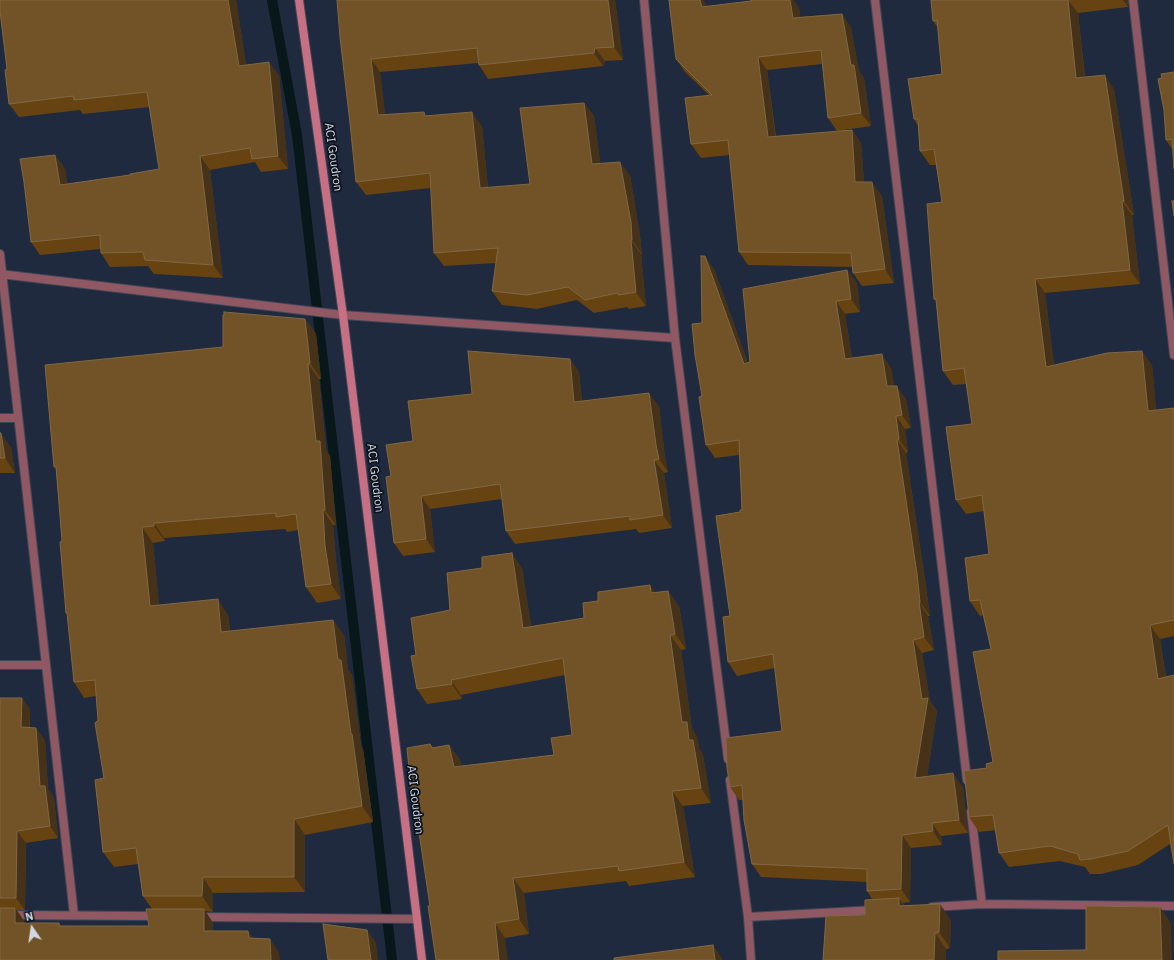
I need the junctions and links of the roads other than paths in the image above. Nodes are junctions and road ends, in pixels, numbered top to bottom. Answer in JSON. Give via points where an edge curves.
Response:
{"nodes":[{"id":1,"x":299,"y":0,"type":"edge"},
{"id":2,"x":644,"y":0,"type":"edge"},
{"id":3,"x":875,"y":0,"type":"edge"},
{"id":4,"x":1133,"y":0,"type":"edge"},
{"id":5,"x":0,"y":254,"type":"edge"},
{"id":6,"x":1,"y":274,"type":"edge"},
{"id":7,"x":343,"y":315,"type":"junction"},
{"id":8,"x":675,"y":338,"type":"junction"},
{"id":9,"x":1174,"y":355,"type":"edge"},
{"id":10,"x":0,"y":418,"type":"edge"},
{"id":11,"x":18,"y":418,"type":"junction"},
{"id":12,"x":0,"y":665,"type":"edge"},
{"id":13,"x":46,"y":665,"type":"junction"},
{"id":14,"x":968,"y":785,"type":"edge"},
{"id":15,"x":970,"y":801,"type":"edge"},
{"id":16,"x":982,"y":904,"type":"junction"},
{"id":17,"x":1174,"y":906,"type":"edge"},
{"id":18,"x":927,"y":907,"type":"edge"},
{"id":19,"x":880,"y":910,"type":"edge"},
{"id":20,"x":0,"y":915,"type":"edge"},
{"id":21,"x":74,"y":915,"type":"junction"},
{"id":22,"x":170,"y":916,"type":"edge"},
{"id":23,"x":194,"y":917,"type":"edge"},
{"id":24,"x":748,"y":917,"type":"junction"},
{"id":25,"x":417,"y":919,"type":"junction"},
{"id":26,"x":422,"y":960,"type":"edge"},
{"id":27,"x":752,"y":960,"type":"edge"}],
"edges":[{"from":1,"to":7,"type":"street","name":"ACI Goudron"},
{"from":2,"to":8,"type":"street"},
{"from":3,"to":14,"type":"street"},
{"from":4,"to":9,"type":"street"},
{"from":5,"to":6,"type":"street"},
{"from":6,"to":7,"type":"street"},
{"from":6,"to":11,"type":"street"},
{"from":7,"to":8,"type":"street"},
{"from":7,"to":25,"type":"street","name":"ACI Goudron"},
{"from":8,"to":24,"type":"street"},
{"from":10,"to":11,"type":"street"},
{"from":11,"to":13,"type":"street"},
{"from":12,"to":13,"type":"street"},
{"from":13,"to":21,"type":"street"},
{"from":15,"to":16,"type":"street"},
{"from":16,"to":17,"type":"street"},
{"from":16,"to":18,"type":"street"},
{"from":19,"to":24,"type":"street"},
{"from":20,"to":21,"type":"street"},
{"from":21,"to":22,"type":"street"},
{"from":23,"to":25,"type":"street"},
{"from":24,"to":27,"type":"street"},
{"from":25,"to":26,"type":"street","name":"ACI Goudron"}]}
